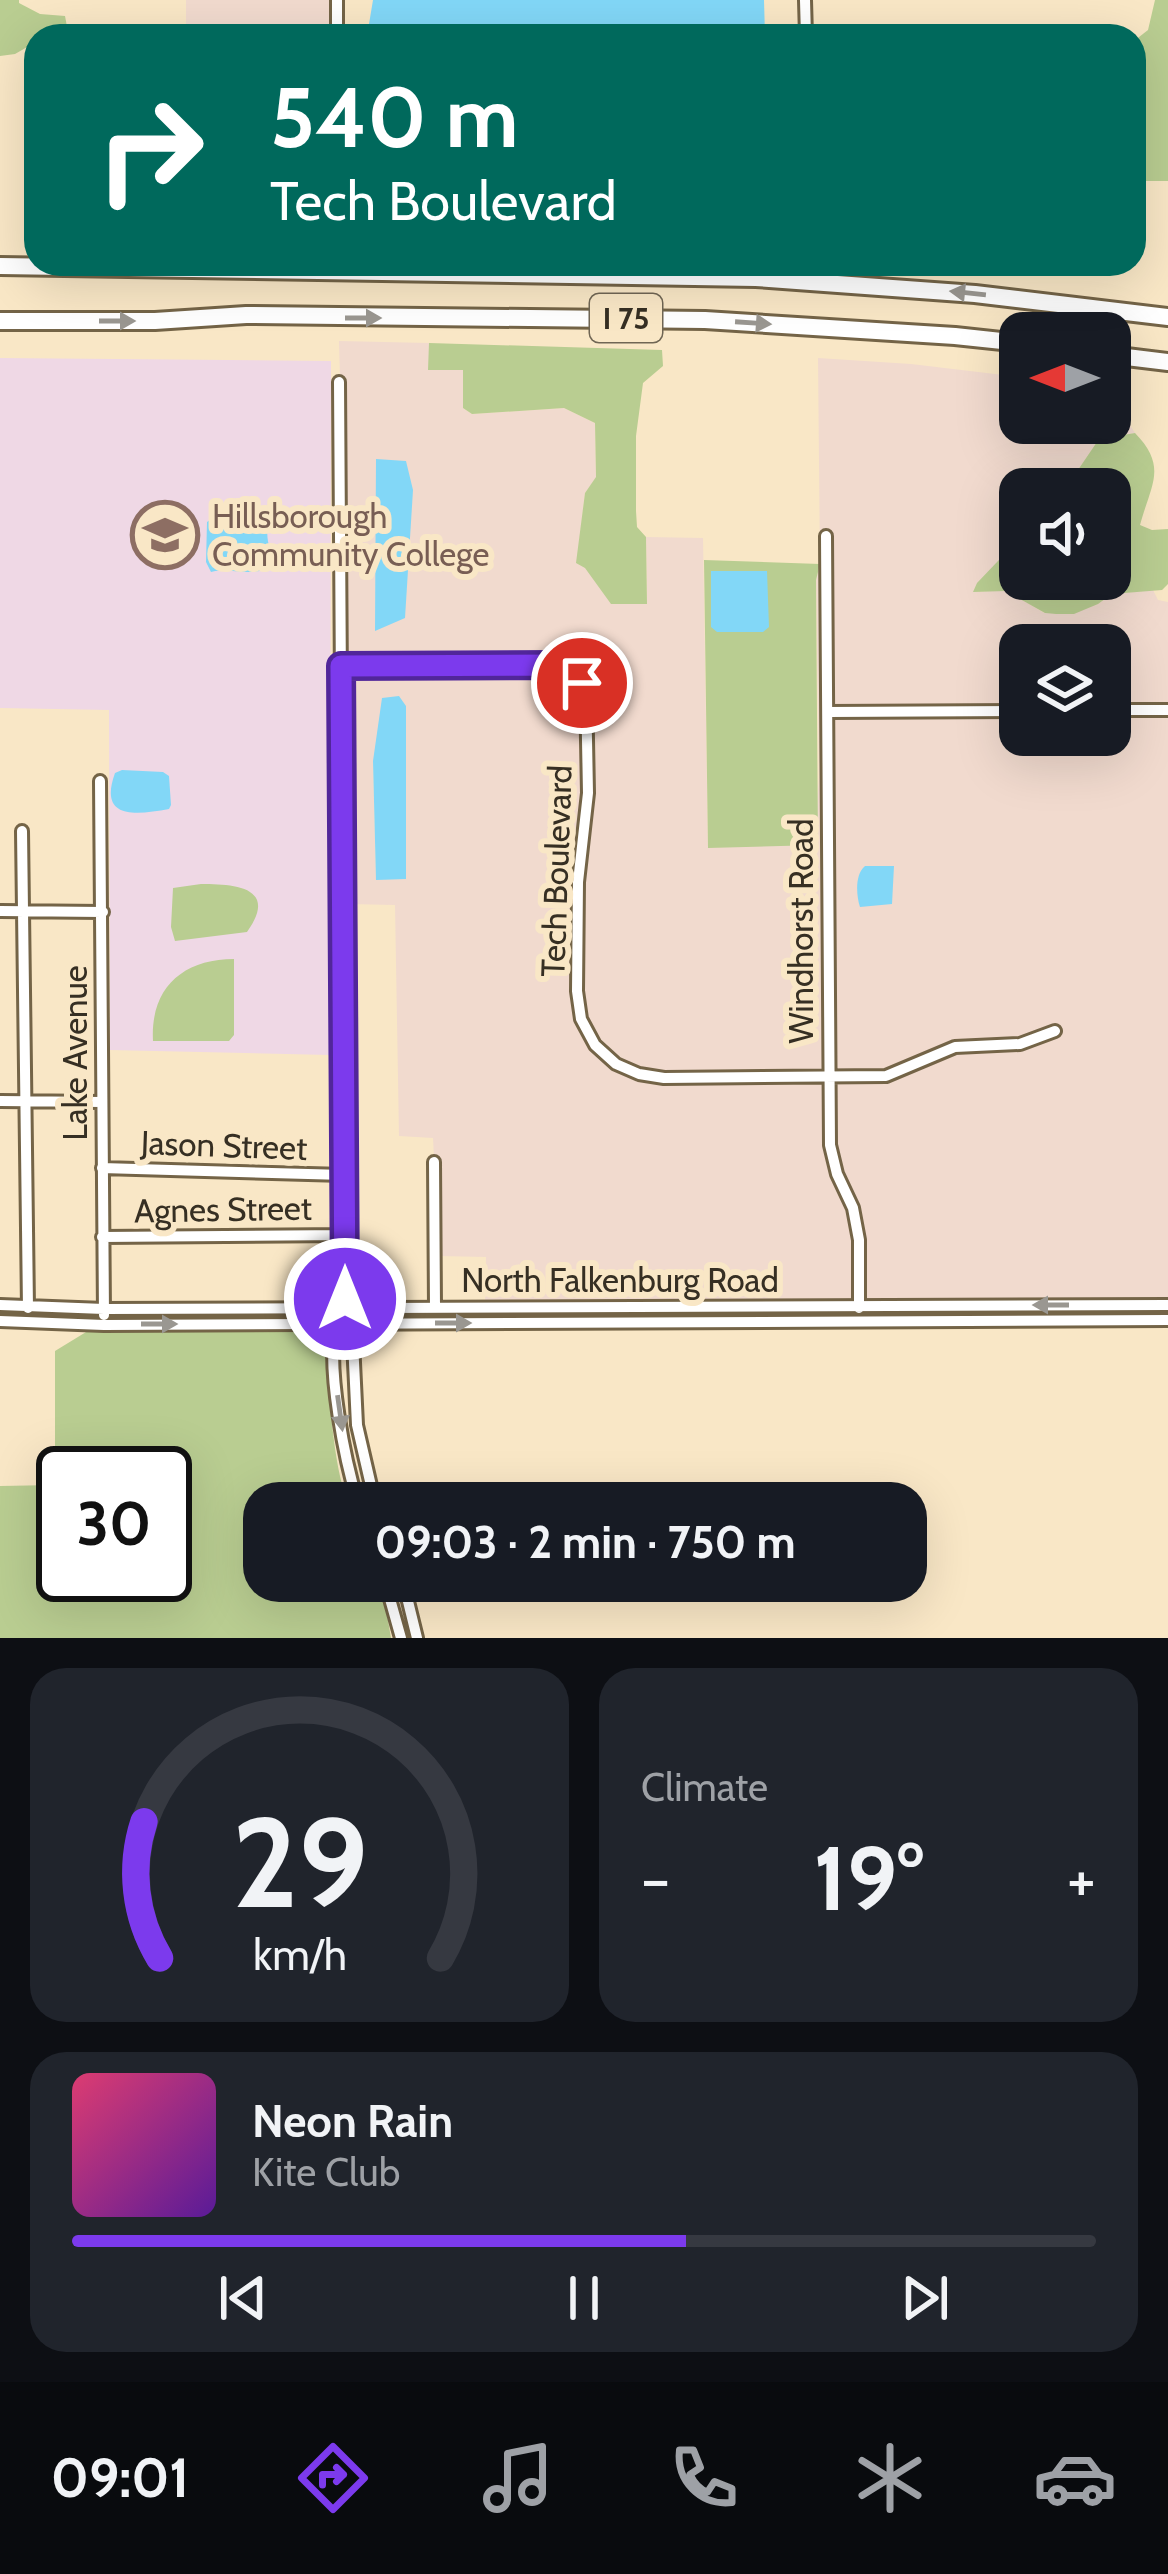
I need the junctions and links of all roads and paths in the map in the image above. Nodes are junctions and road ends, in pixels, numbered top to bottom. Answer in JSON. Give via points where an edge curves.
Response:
{"nodes":[{"id":1,"x":677,"y":276,"type":"edge"},
{"id":2,"x":1168,"y":317,"type":"edge"},
{"id":3,"x":0,"y":321,"type":"edge"},
{"id":4,"x":999,"y":341,"type":"edge"},
{"id":5,"x":1131,"y":358,"type":"edge"},
{"id":6,"x":1168,"y":362,"type":"edge"},
{"id":7,"x":339,"y":382,"type":"dead end"},
{"id":8,"x":826,"y":536,"type":"dead end"},
{"id":9,"x":341,"y":666,"type":"junction"},
{"id":10,"x":1131,"y":710,"type":"edge"},
{"id":11,"x":1168,"y":710,"type":"edge"},
{"id":12,"x":999,"y":711,"type":"edge"},
{"id":13,"x":828,"y":712,"type":"junction"},
{"id":14,"x":100,"y":781,"type":"dead end"},
{"id":15,"x":22,"y":831,"type":"dead end"},
{"id":16,"x":0,"y":911,"type":"edge"},
{"id":17,"x":25,"y":911,"type":"junction"},
{"id":18,"x":103,"y":912,"type":"junction"},
{"id":19,"x":1055,"y":1031,"type":"dead end"},
{"id":20,"x":828,"y":1077,"type":"junction"},
{"id":21,"x":0,"y":1101,"type":"edge"},
{"id":22,"x":26,"y":1102,"type":"junction"},
{"id":23,"x":102,"y":1102,"type":"junction"},
{"id":24,"x":434,"y":1162,"type":"dead end"},
{"id":25,"x":102,"y":1168,"type":"junction"},
{"id":26,"x":344,"y":1175,"type":"junction"},
{"id":27,"x":345,"y":1234,"type":"junction"},
{"id":28,"x":102,"y":1237,"type":"junction"},
{"id":29,"x":0,"y":1305,"type":"edge"},
{"id":30,"x":1138,"y":1305,"type":"junction"},
{"id":31,"x":1168,"y":1305,"type":"edge"},
{"id":32,"x":859,"y":1306,"type":"junction"},
{"id":33,"x":345,"y":1307,"type":"junction"},
{"id":34,"x":435,"y":1307,"type":"junction"},
{"id":35,"x":28,"y":1308,"type":"junction"},
{"id":36,"x":104,"y":1309,"type":"junction"},
{"id":37,"x":1138,"y":1320,"type":"junction"},
{"id":38,"x":1168,"y":1320,"type":"edge"},
{"id":39,"x":0,"y":1321,"type":"edge"},
{"id":40,"x":858,"y":1321,"type":"junction"},
{"id":41,"x":336,"y":1323,"type":"junction"},
{"id":42,"x":353,"y":1323,"type":"junction"},
{"id":43,"x":104,"y":1324,"type":"junction"},
{"id":44,"x":353,"y":1482,"type":"edge"},
{"id":45,"x":370,"y":1482,"type":"edge"},
{"id":46,"x":391,"y":1602,"type":"edge"},
{"id":47,"x":408,"y":1602,"type":"edge"},
{"id":48,"x":401,"y":1638,"type":"edge"},
{"id":49,"x":417,"y":1638,"type":"edge"}],
"edges":[{"from":2,"to":1,"type":"highway","number":"I 75","one_way":true,"via":[[957,292]]},
{"from":3,"to":4,"type":"highway","number":"I 75","one_way":true,"via":[[614,318]]},
{"from":5,"to":6,"type":"highway"},
{"from":7,"to":9,"type":"street"},
{"from":8,"to":13,"type":"street","name":"Windhorst Road"},
{"from":9,"to":20,"type":"street","name":"Tech Boulevard","via":[[565,665],[586,687],[578,991],[580,1019],[595,1045],[616,1064],[664,1078]]},
{"from":9,"to":26,"type":"street"},
{"from":10,"to":11,"type":"street"},
{"from":12,"to":13,"type":"street"},
{"from":13,"to":20,"type":"street","name":"Windhorst Road"},
{"from":14,"to":18,"type":"street","name":"Lake Avenue"},
{"from":15,"to":17,"type":"street"},
{"from":16,"to":17,"type":"street"},
{"from":17,"to":18,"type":"street"},
{"from":17,"to":22,"type":"street"},
{"from":18,"to":23,"type":"street","name":"Lake Avenue"},
{"from":19,"to":20,"type":"street","name":"Tech Boulevard","via":[[1020,1044],[955,1047],[886,1076]]},
{"from":20,"to":32,"type":"street","name":"Windhorst Road","via":[[830,1144],[859,1240]]},
{"from":21,"to":22,"type":"street"},
{"from":22,"to":23,"type":"street"},
{"from":22,"to":35,"type":"street"},
{"from":23,"to":25,"type":"street","name":"Lake Avenue"},
{"from":24,"to":34,"type":"street"},
{"from":25,"to":26,"type":"street","name":"Jason Street"},
{"from":25,"to":28,"type":"street","name":"Lake Avenue"},
{"from":26,"to":27,"type":"street"},
{"from":27,"to":28,"type":"street","name":"Agnes Street"},
{"from":27,"to":33,"type":"street"},
{"from":28,"to":36,"type":"street","name":"Lake Avenue"},
{"from":29,"to":35,"type":"street","name":"North Falkenburg Road"},
{"from":30,"to":31,"type":"street","name":"North Falkenburg Road"},
{"from":30,"to":32,"type":"street","name":"North Falkenburg Road","one_way":true},
{"from":30,"to":37,"type":"street"},
{"from":32,"to":34,"type":"street","name":"North Falkenburg Road"},
{"from":32,"to":40,"type":"street","name":"Windhorst Road"},
{"from":33,"to":34,"type":"street","name":"North Falkenburg Road"},
{"from":33,"to":36,"type":"street","name":"North Falkenburg Road"},
{"from":33,"to":41,"type":"street"},
{"from":33,"to":42,"type":"street"},
{"from":35,"to":36,"type":"street","name":"North Falkenburg Road"},
{"from":36,"to":43,"type":"street","name":"Lake Avenue"},
{"from":37,"to":38,"type":"street","name":"North Falkenburg Road"},
{"from":37,"to":40,"type":"street","name":"North Falkenburg Road"},
{"from":39,"to":43,"type":"street","name":"North Falkenburg Road"},
{"from":42,"to":40,"type":"street","name":"North Falkenburg Road","one_way":true},
{"from":41,"to":42,"type":"street","name":"North Falkenburg Road"},
{"from":43,"to":41,"type":"street","name":"North Falkenburg Road","one_way":true},
{"from":41,"to":44,"type":"street","one_way":true,"via":[[336,1390]]},
{"from":42,"to":45,"type":"street","via":[[357,1425]]},
{"from":46,"to":48,"type":"street"},
{"from":47,"to":49,"type":"street"}]}
